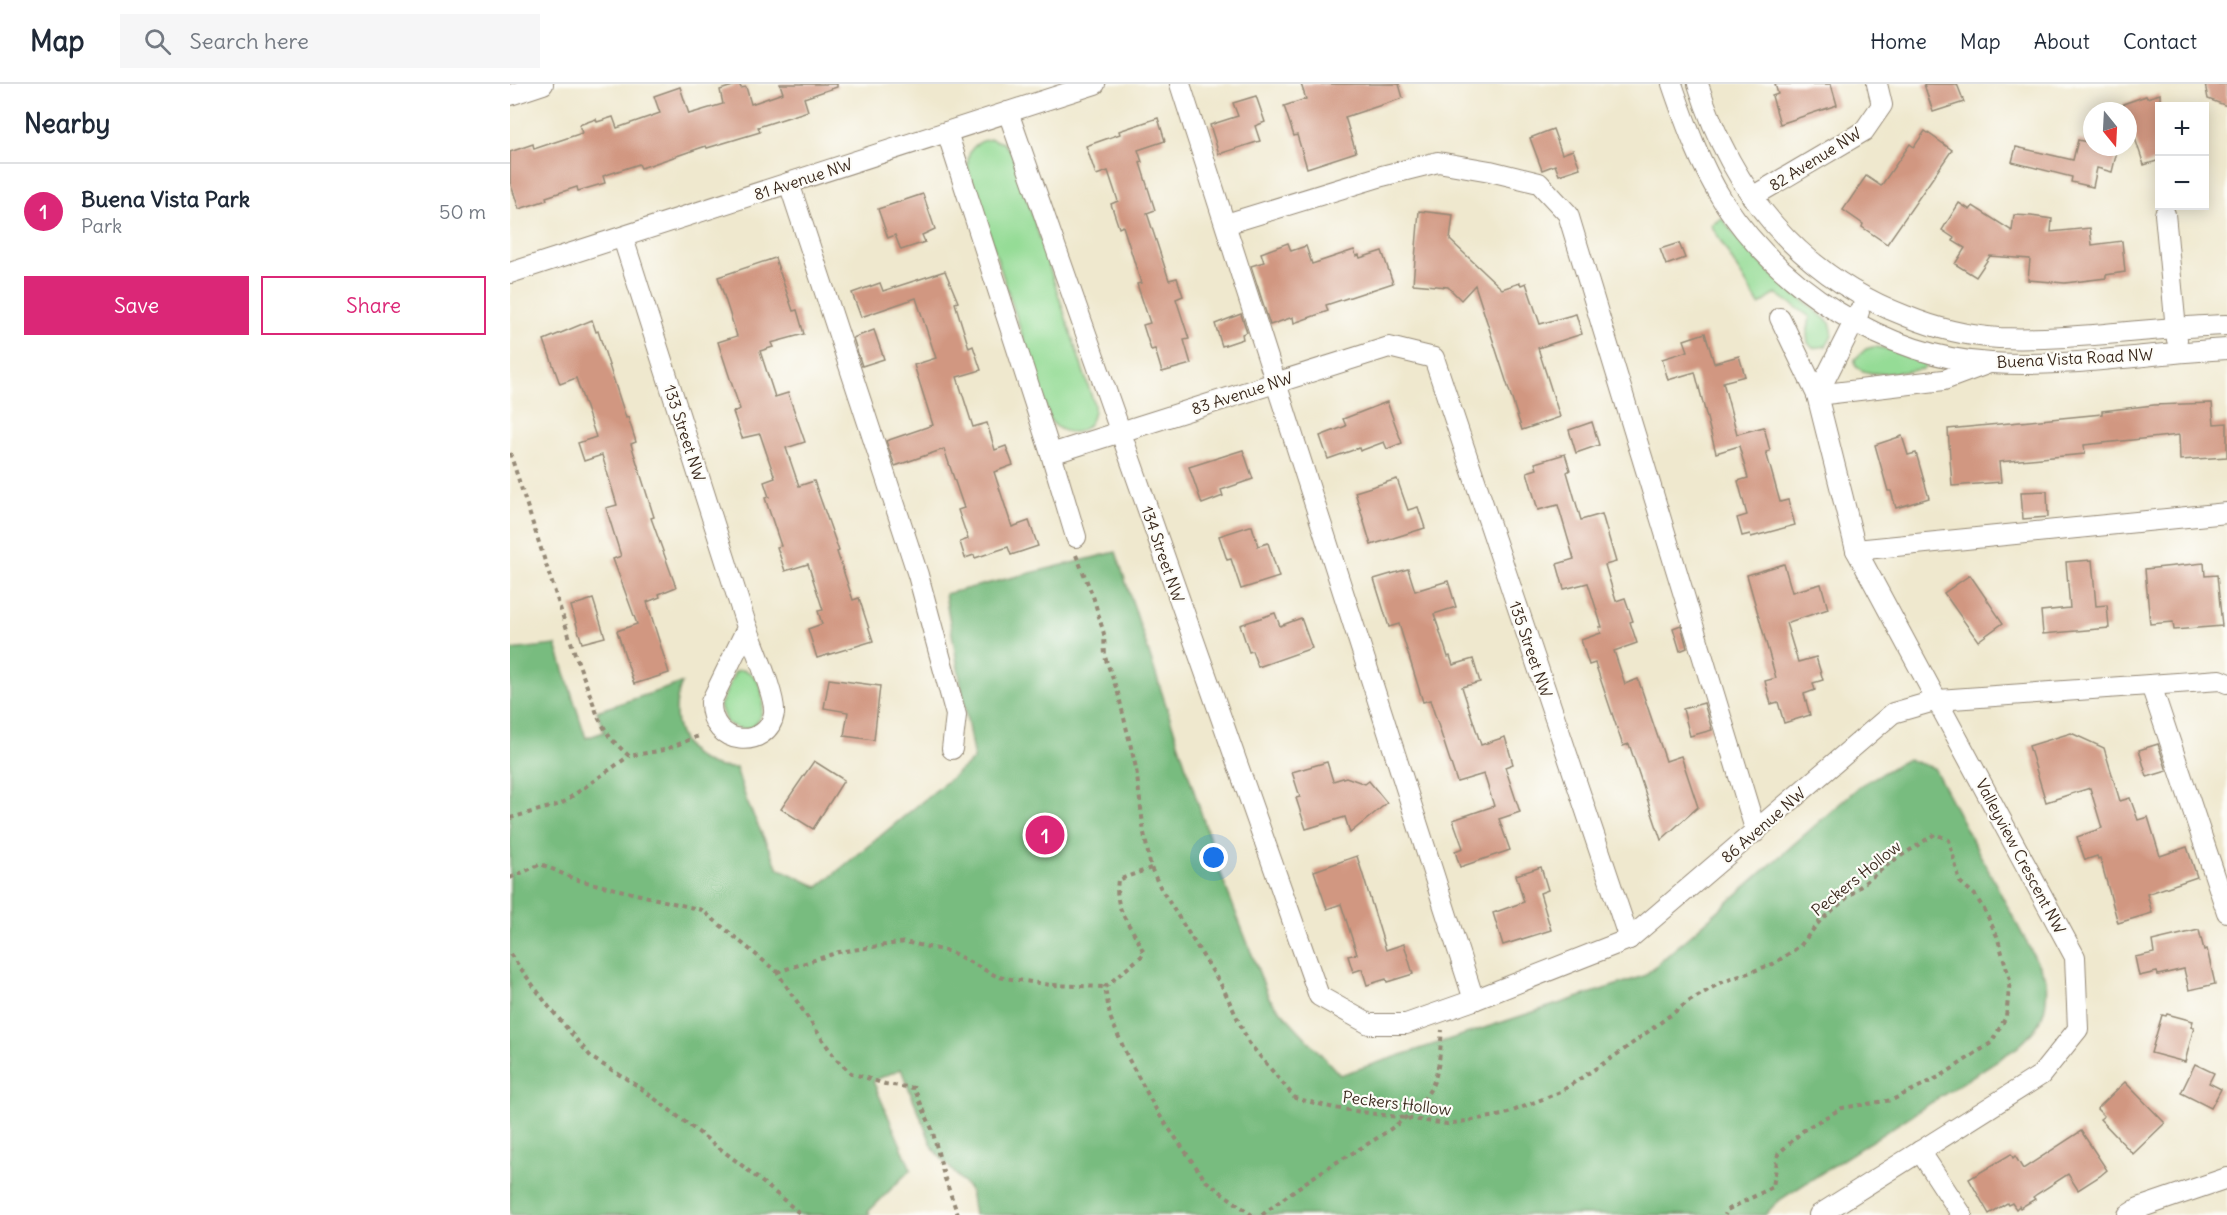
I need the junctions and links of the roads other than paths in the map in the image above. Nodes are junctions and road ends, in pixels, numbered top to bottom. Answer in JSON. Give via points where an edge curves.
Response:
{"nodes":[{"id":1,"x":543,"y":84,"type":"edge"},
{"id":2,"x":1095,"y":84,"type":"edge"},
{"id":3,"x":1180,"y":84,"type":"edge"},
{"id":4,"x":1672,"y":84,"type":"edge"},
{"id":5,"x":1698,"y":84,"type":"edge"},
{"id":6,"x":1877,"y":84,"type":"edge"},
{"id":7,"x":510,"y":95,"type":"edge"},
{"id":8,"x":1008,"y":112,"type":"junction"},
{"id":9,"x":947,"y":132,"type":"junction"},
{"id":10,"x":789,"y":183,"type":"junction"},
{"id":11,"x":1752,"y":198,"type":"junction"},
{"id":12,"x":2165,"y":214,"type":"dead end"},
{"id":13,"x":1226,"y":224,"type":"junction"},
{"id":14,"x":622,"y":238,"type":"junction"},
{"id":15,"x":510,"y":273,"type":"edge"},
{"id":16,"x":1867,"y":299,"type":"junction"},
{"id":17,"x":1780,"y":318,"type":"dead end"},
{"id":18,"x":1853,"y":321,"type":"junction"},
{"id":19,"x":2227,"y":325,"type":"edge"},
{"id":20,"x":2175,"y":327,"type":"junction"},
{"id":21,"x":2227,"y":348,"type":"edge"},
{"id":22,"x":2178,"y":352,"type":"junction"},
{"id":23,"x":1434,"y":358,"type":"joint"},
{"id":24,"x":1988,"y":363,"type":"junction"},
{"id":25,"x":1275,"y":383,"type":"junction"},
{"id":26,"x":1817,"y":395,"type":"junction"},
{"id":27,"x":1120,"y":432,"type":"junction"},
{"id":28,"x":1051,"y":454,"type":"junction"},
{"id":29,"x":2227,"y":513,"type":"edge"},
{"id":30,"x":1076,"y":537,"type":"road end"},
{"id":31,"x":1856,"y":550,"type":"junction"},
{"id":32,"x":747,"y":628,"type":"junction"},
{"id":33,"x":2227,"y":683,"type":"edge"},
{"id":34,"x":2151,"y":685,"type":"junction"},
{"id":35,"x":1938,"y":700,"type":"junction"},
{"id":36,"x":952,"y":749,"type":"dead end"},
{"id":37,"x":1756,"y":832,"type":"junction"},
{"id":38,"x":2227,"y":912,"type":"edge"},
{"id":39,"x":1629,"y":939,"type":"junction"},
{"id":40,"x":1319,"y":996,"type":"joint"},
{"id":41,"x":1474,"y":1000,"type":"junction"},
{"id":42,"x":1920,"y":1151,"type":"junction"},
{"id":43,"x":2227,"y":1178,"type":"edge"},
{"id":44,"x":1819,"y":1215,"type":"edge"},
{"id":45,"x":1962,"y":1215,"type":"edge"},
{"id":46,"x":2128,"y":1215,"type":"edge"}],
"edges":[{"from":1,"to":7,"type":"street"},
{"from":2,"to":8,"type":"street","name":"81 Avenue NW"},
{"from":3,"to":13,"type":"street"},
{"from":4,"to":18,"type":"street","name":"Buena Vista Road NW","via":[[1706,171],[1742,227],[1784,272]]},
{"from":5,"to":11,"type":"street","name":"Buena Vista Road NW","via":[[1726,155]]},
{"from":6,"to":11,"type":"street","name":"82 Avenue NW","via":[[1882,105],[1864,131]]},
{"from":8,"to":9,"type":"street","name":"81 Avenue NW"},
{"from":8,"to":27,"type":"street","name":"134 Street NW"},
{"from":9,"to":10,"type":"street","name":"81 Avenue NW"},
{"from":9,"to":28,"type":"street"},
{"from":10,"to":14,"type":"street","name":"81 Avenue NW"},
{"from":10,"to":36,"type":"street","via":[[918,575],[956,715]]},
{"from":11,"to":16,"type":"street","name":"Buena Vista Road NW","via":[[1792,244],[1840,283]]},
{"from":12,"to":20,"type":"street","name":"Buena Vista Road NW"},
{"from":13,"to":25,"type":"street"},
{"from":13,"to":37,"type":"street","via":[[1438,162],[1539,183],[1568,214]]},
{"from":14,"to":15,"type":"street","name":"81 Avenue NW"},
{"from":14,"to":32,"type":"street","name":"133 Street NW"},
{"from":16,"to":18,"type":"street"},
{"from":16,"to":20,"type":"street","name":"Buena Vista Road NW","via":[[1944,328],[1998,338]]},
{"from":17,"to":26,"type":"street","name":"Valleyview Crescent NW"},
{"from":18,"to":24,"type":"street","name":"Buena Vista Road NW","via":[[1910,346]]},
{"from":18,"to":26,"type":"street"},
{"from":19,"to":20,"type":"street","name":"Buena Vista Road NW"},
{"from":20,"to":22,"type":"street","name":"Buena Vista Road NW"},
{"from":21,"to":22,"type":"street","name":"Buena Vista Road NW"},
{"from":22,"to":24,"type":"street","name":"Buena Vista Road NW","via":[[2062,362]]},
{"from":23,"to":25,"type":"street","name":"83 Avenue NW","via":[[1389,347]]},
{"from":23,"to":39,"type":"street","name":"135 Street NW"},
{"from":24,"to":26,"type":"street","via":[[1944,381]]},
{"from":25,"to":27,"type":"street","name":"83 Avenue NW"},
{"from":25,"to":41,"type":"street"},
{"from":26,"to":31,"type":"street","name":"Valleyview Crescent NW"},
{"from":27,"to":28,"type":"street","name":"83 Avenue NW"},
{"from":27,"to":40,"type":"street","name":"134 Street NW"},
{"from":28,"to":30,"type":"street"},
{"from":29,"to":31,"type":"street"},
{"from":31,"to":35,"type":"street","name":"Valleyview Crescent NW"},
{"from":32,"to":32,"type":"street","name":"133 Street NW","via":[[711,702],[719,728],[738,739],[748,739],[765,730],[774,712],[773,698]]},
{"from":33,"to":34,"type":"street","name":"86 Avenue NW","via":[[2220,680]]},
{"from":34,"to":35,"type":"street","name":"86 Avenue NW"},
{"from":34,"to":38,"type":"street"},
{"from":35,"to":37,"type":"street","name":"86 Avenue NW","via":[[1893,713]]},
{"from":35,"to":42,"type":"street","name":"Valleyview Crescent NW","via":[[2074,957],[2078,1029],[2041,1075]]},
{"from":37,"to":39,"type":"street","name":"86 Avenue NW"},
{"from":39,"to":41,"type":"street","name":"86 Avenue NW"},
{"from":40,"to":41,"type":"street","name":"86 Avenue NW","via":[[1370,1024],[1406,1024]]},
{"from":42,"to":44,"type":"street","name":"Valleyview Crescent NW"},
{"from":42,"to":45,"type":"street"},
{"from":43,"to":46,"type":"street"}]}
